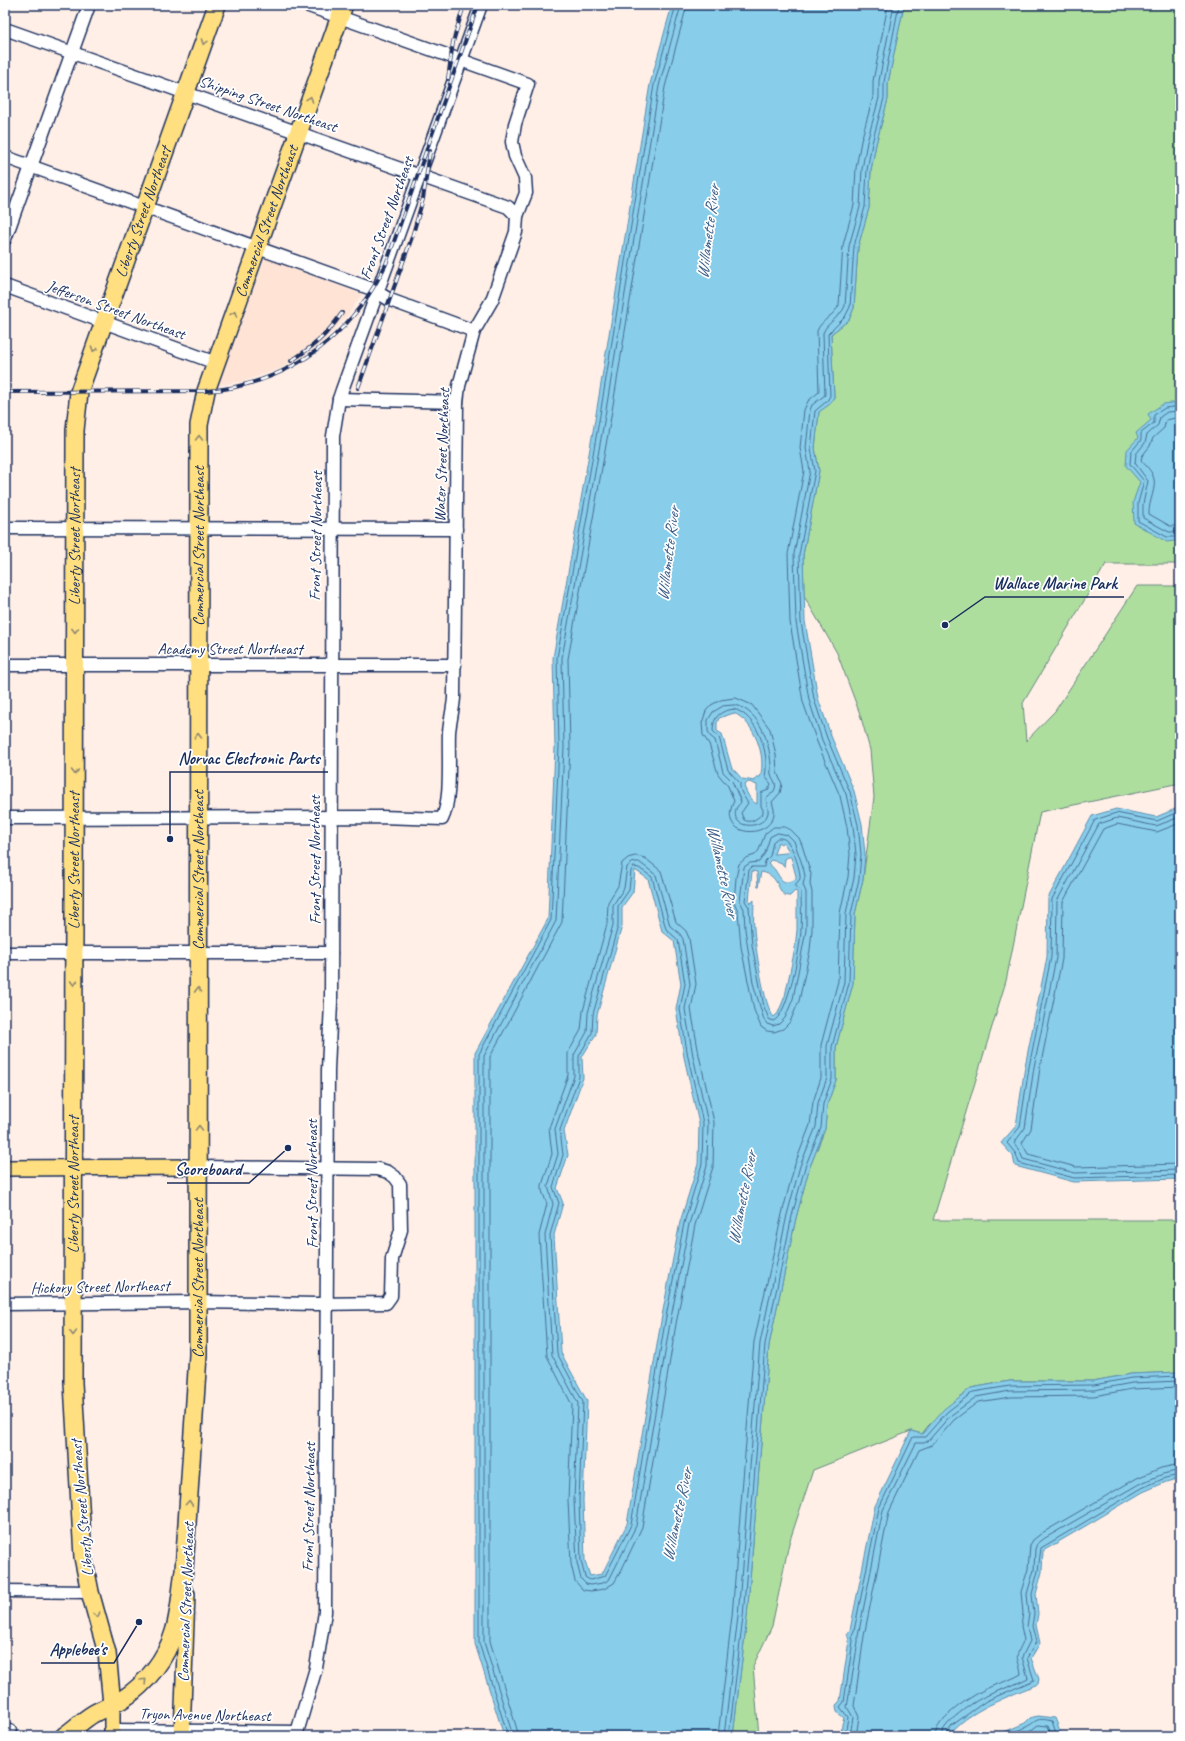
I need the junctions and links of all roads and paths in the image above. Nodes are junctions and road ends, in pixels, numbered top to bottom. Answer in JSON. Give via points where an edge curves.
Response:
{"nodes":[{"id":1,"x":89,"y":5,"type":"edge"},
{"id":2,"x":217,"y":5,"type":"edge"},
{"id":3,"x":306,"y":5,"type":"edge"},
{"id":4,"x":481,"y":5,"type":"edge"},
{"id":5,"x":342,"y":11,"type":"edge"},
{"id":6,"x":5,"y":29,"type":"edge"},
{"id":7,"x":72,"y":52,"type":"junction"},
{"id":8,"x":461,"y":60,"type":"junction"},
{"id":9,"x":186,"y":92,"type":"junction"},
{"id":10,"x":298,"y":132,"type":"junction"},
{"id":11,"x":5,"y":157,"type":"edge"},
{"id":12,"x":30,"y":166,"type":"junction"},
{"id":13,"x":420,"y":175,"type":"junction"},
{"id":14,"x":144,"y":208,"type":"junction"},
{"id":15,"x":517,"y":216,"type":"junction"},
{"id":16,"x":5,"y":239,"type":"edge"},
{"id":17,"x":257,"y":248,"type":"junction"},
{"id":18,"x":5,"y":286,"type":"edge"},
{"id":19,"x":376,"y":292,"type":"junction"},
{"id":20,"x":103,"y":323,"type":"junction"},
{"id":21,"x":474,"y":331,"type":"junction"},
{"id":22,"x":216,"y":363,"type":"junction"},
{"id":23,"x":339,"y":400,"type":"junction"},
{"id":24,"x":457,"y":402,"type":"junction"},
{"id":25,"x":5,"y":528,"type":"edge"},
{"id":26,"x":75,"y":528,"type":"junction"},
{"id":27,"x":331,"y":528,"type":"junction"},
{"id":28,"x":199,"y":529,"type":"junction"},
{"id":29,"x":456,"y":529,"type":"junction"},
{"id":30,"x":75,"y":664,"type":"junction"},
{"id":31,"x":198,"y":664,"type":"junction"},
{"id":32,"x":5,"y":665,"type":"edge"},
{"id":33,"x":331,"y":665,"type":"junction"},
{"id":34,"x":455,"y":665,"type":"junction"},
{"id":35,"x":198,"y":817,"type":"junction"},
{"id":36,"x":331,"y":817,"type":"junction"},
{"id":37,"x":5,"y":818,"type":"edge"},
{"id":38,"x":75,"y":818,"type":"junction"},
{"id":39,"x":198,"y":952,"type":"junction"},
{"id":40,"x":5,"y":953,"type":"edge"},
{"id":41,"x":75,"y":953,"type":"junction"},
{"id":42,"x":331,"y":953,"type":"junction"},
{"id":43,"x":199,"y":1167,"type":"junction"},
{"id":44,"x":5,"y":1168,"type":"edge"},
{"id":45,"x":74,"y":1168,"type":"junction"},
{"id":46,"x":328,"y":1169,"type":"junction"},
{"id":47,"x":197,"y":1302,"type":"junction"},
{"id":48,"x":5,"y":1304,"type":"edge"},
{"id":49,"x":72,"y":1304,"type":"junction"},
{"id":50,"x":327,"y":1304,"type":"junction"},
{"id":51,"x":184,"y":1570,"type":"junction"},
{"id":52,"x":5,"y":1592,"type":"edge"},
{"id":53,"x":90,"y":1592,"type":"junction"},
{"id":54,"x":112,"y":1704,"type":"junction"},
{"id":55,"x":112,"y":1733,"type":"edge"},
{"id":56,"x":182,"y":1733,"type":"edge"},
{"id":57,"x":297,"y":1734,"type":"edge"},
{"id":58,"x":64,"y":1736,"type":"edge"}],
"edges":[{"from":1,"to":7,"type":"street"},
{"from":2,"to":9,"type":"highway","name":"Liberty Street Northeast","one_way":true},
{"from":3,"to":5,"type":"street"},
{"from":4,"to":8,"type":"street","name":"Front Street Northeast"},
{"from":5,"to":8,"type":"street"},
{"from":10,"to":5,"type":"highway","name":"Commercial Street Northeast","one_way":true},
{"from":6,"to":7,"type":"street","name":"Shipping Street Northeast"},
{"from":7,"to":9,"type":"street","name":"Shipping Street Northeast"},
{"from":7,"to":12,"type":"street"},
{"from":8,"to":13,"type":"street","name":"Front Street Northeast"},
{"from":8,"to":15,"type":"street","name":"Water Street Northeast","via":[[528,84],[513,137],[515,156],[527,184]]},
{"from":9,"to":10,"type":"street","name":"Shipping Street Northeast"},
{"from":9,"to":14,"type":"highway","name":"Liberty Street Northeast"},
{"from":10,"to":13,"type":"street","name":"Shipping Street Northeast"},
{"from":10,"to":17,"type":"highway","name":"Commercial Street Northeast"},
{"from":11,"to":12,"type":"street"},
{"from":12,"to":14,"type":"street"},
{"from":12,"to":16,"type":"street"},
{"from":13,"to":15,"type":"street","name":"Shipping Street Northeast","via":[[508,207]]},
{"from":13,"to":19,"type":"street","name":"Front Street Northeast"},
{"from":14,"to":17,"type":"street"},
{"from":14,"to":20,"type":"highway","name":"Liberty Street Northeast"},
{"from":15,"to":21,"type":"street","name":"Water Street Northeast","via":[[516,232],[492,300]]},
{"from":17,"to":19,"type":"street"},
{"from":22,"to":17,"type":"highway","name":"Commercial Street Northeast","one_way":true},
{"from":18,"to":20,"type":"street","name":"Jefferson Street Northeast"},
{"from":19,"to":21,"type":"street","via":[[390,300]]},
{"from":19,"to":23,"type":"street","name":"Front Street Northeast"},
{"from":20,"to":22,"type":"street","name":"Jefferson Street Northeast"},
{"from":20,"to":26,"type":"highway","name":"Liberty Street Northeast","one_way":true,"via":[[77,401]]},
{"from":21,"to":24,"type":"street","name":"Water Street Northeast"},
{"from":28,"to":22,"type":"highway","name":"Commercial Street Northeast","one_way":true,"via":[[199,425],[203,401]]},
{"from":23,"to":24,"type":"street"},
{"from":23,"to":27,"type":"street","name":"Front Street Northeast","via":[[333,436]]},
{"from":24,"to":29,"type":"street","name":"Water Street Northeast"},
{"from":25,"to":26,"type":"street"},
{"from":26,"to":28,"type":"street"},
{"from":26,"to":30,"type":"highway","name":"Liberty Street Northeast","one_way":true},
{"from":27,"to":28,"type":"street"},
{"from":27,"to":29,"type":"street"},
{"from":27,"to":33,"type":"street","name":"Front Street Northeast"},
{"from":28,"to":31,"type":"highway","name":"Commercial Street Northeast"},
{"from":29,"to":34,"type":"street","name":"Water Street Northeast"},
{"from":30,"to":31,"type":"street","name":"Academy Street Northeast"},
{"from":30,"to":32,"type":"street","name":"Academy Street Northeast"},
{"from":30,"to":38,"type":"highway","name":"Liberty Street Northeast","one_way":true},
{"from":31,"to":33,"type":"street","name":"Academy Street Northeast"},
{"from":35,"to":31,"type":"highway","name":"Commercial Street Northeast","one_way":true},
{"from":33,"to":34,"type":"street","name":"Academy Street Northeast"},
{"from":33,"to":36,"type":"street","name":"Front Street Northeast"},
{"from":34,"to":36,"type":"street","name":"Water Street Northeast","via":[[448,795],[442,819]]},
{"from":35,"to":36,"type":"street"},
{"from":35,"to":38,"type":"street"},
{"from":35,"to":39,"type":"highway","name":"Commercial Street Northeast"},
{"from":36,"to":42,"type":"street","name":"Front Street Northeast"},
{"from":37,"to":38,"type":"street"},
{"from":38,"to":41,"type":"highway","name":"Liberty Street Northeast"},
{"from":39,"to":41,"type":"street"},
{"from":39,"to":42,"type":"street"},
{"from":43,"to":39,"type":"highway","name":"Commercial Street Northeast","one_way":true},
{"from":40,"to":41,"type":"street"},
{"from":41,"to":45,"type":"highway","name":"Liberty Street Northeast","one_way":true},
{"from":42,"to":46,"type":"street","name":"Front Street Northeast"},
{"from":43,"to":45,"type":"main road"},
{"from":43,"to":46,"type":"street"},
{"from":43,"to":47,"type":"highway","name":"Commercial Street Northeast"},
{"from":44,"to":45,"type":"main road"},
{"from":45,"to":49,"type":"highway","name":"Liberty Street Northeast"},
{"from":46,"to":50,"type":"street","name":"Front Street Northeast"},
{"from":46,"to":50,"type":"street","name":"Hickory Street Northeast","via":[[378,1169],[395,1177],[400,1184],[401,1230],[392,1259],[391,1296],[386,1303]]},
{"from":47,"to":49,"type":"street","name":"Hickory Street Northeast"},
{"from":47,"to":50,"type":"street","name":"Hickory Street Northeast"},
{"from":51,"to":47,"type":"highway","name":"Commercial Street Northeast","one_way":true,"via":[[196,1399]]},
{"from":48,"to":49,"type":"street","name":"Hickory Street Northeast"},
{"from":49,"to":53,"type":"highway","name":"Liberty Street Northeast","one_way":true,"via":[[78,1483],[83,1557]]},
{"from":50,"to":57,"type":"street","name":"Front Street Northeast","via":[[324,1612],[317,1664]]},
{"from":54,"to":51,"type":"highway","one_way":true,"via":[[141,1685],[170,1645],[178,1620]]},
{"from":51,"to":56,"type":"main road","name":"Commercial Street Northeast","via":[[188,1587]]},
{"from":52,"to":53,"type":"street"},
{"from":53,"to":54,"type":"highway","name":"Liberty Street Northeast","one_way":true,"via":[[106,1653]]},
{"from":54,"to":55,"type":"main road","name":"Liberty Street Northeast"},
{"from":54,"to":58,"type":"highway","via":[[92,1714]]},
{"from":55,"to":56,"type":"street","name":"Tryon Avenue Northeast"},
{"from":56,"to":57,"type":"street","name":"Tryon Avenue Northeast"}]}
